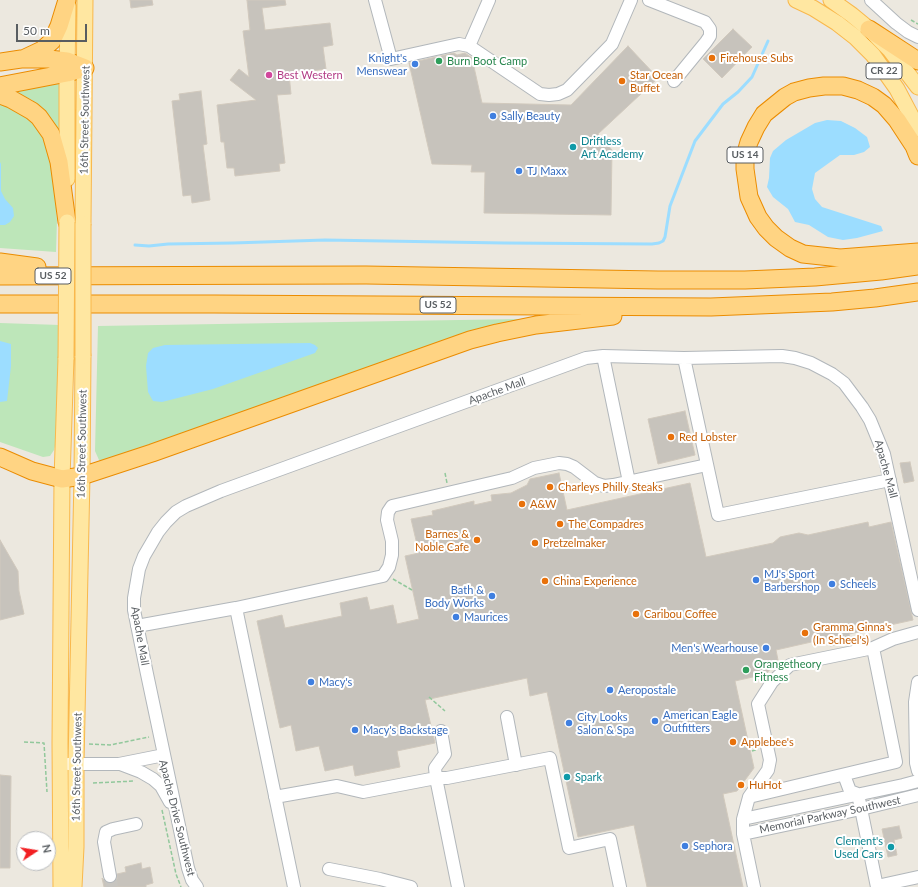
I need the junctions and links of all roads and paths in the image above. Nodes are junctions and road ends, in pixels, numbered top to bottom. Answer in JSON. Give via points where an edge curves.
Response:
{"nodes":[{"id":1,"x":68,"y":0,"type":"edge"},
{"id":2,"x":85,"y":0,"type":"edge"},
{"id":3,"x":375,"y":0,"type":"edge"},
{"id":4,"x":489,"y":0,"type":"edge"},
{"id":5,"x":631,"y":0,"type":"edge"},
{"id":6,"x":649,"y":0,"type":"edge"},
{"id":7,"x":796,"y":0,"type":"edge"},
{"id":8,"x":830,"y":0,"type":"edge"},
{"id":9,"x":871,"y":0,"type":"edge"},
{"id":10,"x":869,"y":29,"type":"junction"},
{"id":11,"x":918,"y":37,"type":"edge"},
{"id":12,"x":469,"y":46,"type":"junction"},
{"id":13,"x":21,"y":59,"type":"junction"},
{"id":14,"x":918,"y":61,"type":"edge"},
{"id":15,"x":0,"y":62,"type":"edge"},
{"id":16,"x":67,"y":67,"type":"junction"},
{"id":17,"x":85,"y":68,"type":"junction"},
{"id":18,"x":674,"y":81,"type":"dead end"},
{"id":19,"x":0,"y":86,"type":"edge"},
{"id":20,"x":918,"y":86,"type":"edge"},
{"id":21,"x":0,"y":95,"type":"edge"},
{"id":22,"x":918,"y":129,"type":"edge"},
{"id":23,"x":918,"y":156,"type":"edge"},
{"id":24,"x":75,"y":223,"type":"junction"},
{"id":25,"x":918,"y":252,"type":"edge"},
{"id":26,"x":0,"y":262,"type":"edge"},
{"id":27,"x":918,"y":266,"type":"edge"},
{"id":28,"x":0,"y":276,"type":"edge"},
{"id":29,"x":106,"y":276,"type":"junction"},
{"id":30,"x":918,"y":292,"type":"edge"},
{"id":31,"x":0,"y":304,"type":"edge"},
{"id":32,"x":711,"y":307,"type":"junction"},
{"id":33,"x":603,"y":356,"type":"junction"},
{"id":34,"x":684,"y":358,"type":"junction"},
{"id":35,"x":0,"y":458,"type":"edge"},
{"id":36,"x":707,"y":466,"type":"junction"},
{"id":37,"x":82,"y":476,"type":"junction"},
{"id":38,"x":62,"y":479,"type":"junction"},
{"id":39,"x":890,"y":480,"type":"junction"},
{"id":40,"x":629,"y":482,"type":"junction"},
{"id":41,"x":384,"y":575,"type":"junction"},
{"id":42,"x":412,"y":590,"type":"dead end"},
{"id":43,"x":236,"y":608,"type":"junction"},
{"id":44,"x":918,"y":610,"type":"edge"},
{"id":45,"x":138,"y":626,"type":"junction"},
{"id":46,"x":918,"y":632,"type":"edge"},
{"id":47,"x":873,"y":648,"type":"junction"},
{"id":48,"x":918,"y":682,"type":"edge"},
{"id":49,"x":430,"y":697,"type":"dead end"},
{"id":50,"x":445,"y":711,"type":"dead end"},
{"id":51,"x":507,"y":717,"type":"dead end"},
{"id":52,"x":441,"y":731,"type":"dead end"},
{"id":53,"x":159,"y":735,"type":"junction"},
{"id":54,"x":24,"y":742,"type":"dead end"},
{"id":55,"x":88,"y":744,"type":"dead end"},
{"id":56,"x":164,"y":755,"type":"junction"},
{"id":57,"x":60,"y":764,"type":"junction"},
{"id":58,"x":76,"y":764,"type":"junction"},
{"id":59,"x":119,"y":764,"type":"junction"},
{"id":60,"x":516,"y":764,"type":"junction"},
{"id":61,"x":918,"y":771,"type":"edge"},
{"id":62,"x":844,"y":774,"type":"junction"},
{"id":63,"x":47,"y":778,"type":"dead end"},
{"id":64,"x":436,"y":778,"type":"junction"},
{"id":65,"x":918,"y":780,"type":"edge"},
{"id":66,"x":137,"y":781,"type":"dead end"},
{"id":67,"x":93,"y":782,"type":"dead end"},
{"id":68,"x":858,"y":794,"type":"junction"},
{"id":69,"x":918,"y":795,"type":"edge"},
{"id":70,"x":749,"y":796,"type":"junction"},
{"id":71,"x":275,"y":797,"type":"junction"},
{"id":72,"x":162,"y":808,"type":"dead end"},
{"id":73,"x":861,"y":809,"type":"junction"},
{"id":74,"x":177,"y":815,"type":"junction"},
{"id":75,"x":743,"y":819,"type":"junction"},
{"id":76,"x":136,"y":824,"type":"dead end"},
{"id":77,"x":743,"y":834,"type":"junction"},
{"id":78,"x":329,"y":869,"type":"dead end"},
{"id":79,"x":110,"y":876,"type":"tunnel mouth"},
{"id":80,"x":918,"y":877,"type":"edge"},
{"id":81,"x":877,"y":886,"type":"edge"},
{"id":82,"x":61,"y":887,"type":"edge"},
{"id":83,"x":74,"y":887,"type":"edge"},
{"id":84,"x":181,"y":887,"type":"edge"},
{"id":85,"x":197,"y":887,"type":"edge"},
{"id":86,"x":294,"y":887,"type":"edge"},
{"id":87,"x":411,"y":887,"type":"edge"},
{"id":88,"x":458,"y":887,"type":"edge"},
{"id":89,"x":620,"y":887,"type":"edge"},
{"id":90,"x":754,"y":887,"type":"edge"}],
"edges":[{"from":1,"to":13,"type":"highway","via":[[52,41],[42,50]]},
{"from":1,"to":16,"type":"main road","name":"16th Street Southwest"},
{"from":2,"to":17,"type":"main road","name":"16th Street Southwest"},
{"from":3,"to":12,"type":"street","via":[[391,59],[458,44]]},
{"from":4,"to":12,"type":"street"},
{"from":5,"to":12,"type":"street","via":[[612,44],[567,90],[558,94],[540,94]]},
{"from":6,"to":18,"type":"street","via":[[705,22],[710,30],[706,42]]},
{"from":7,"to":22,"type":"main road","number":"CR 22","via":[[837,23],[873,55],[897,89]]},
{"from":8,"to":10,"type":"main road"},
{"from":9,"to":11,"type":"street","via":[[896,23]]},
{"from":10,"to":14,"type":"highway"},
{"from":10,"to":20,"type":"main road","via":[[890,50]]},
{"from":13,"to":15,"type":"highway"},
{"from":13,"to":16,"type":"highway"},
{"from":16,"to":17,"type":"highway"},
{"from":16,"to":19,"type":"highway"},
{"from":16,"to":24,"type":"main road","name":"16th Street Southwest"},
{"from":17,"to":24,"type":"main road","name":"16th Street Southwest"},
{"from":21,"to":24,"type":"highway","via":[[32,111],[51,134]]},
{"from":23,"to":25,"type":"highway","number":"US 14","via":[[897,120],[884,105],[858,90],[843,86],[824,86],[794,92],[764,114],[749,142],[745,169],[749,196],[758,217],[776,238],[790,248],[803,254],[840,258]]},
{"from":24,"to":37,"type":"main road","name":"16th Street Southwest","bridge":true,"via":[[83,356]]},
{"from":24,"to":38,"type":"main road","name":"16th Street Southwest","bridge":true,"via":[[66,358]]},
{"from":26,"to":29,"type":"highway"},
{"from":27,"to":29,"type":"highway","number":"US 52","via":[[815,277],[745,280],[366,275]]},
{"from":28,"to":29,"type":"highway","number":"US 52"},
{"from":30,"to":32,"type":"highway","number":"US 52","via":[[832,302]]},
{"from":31,"to":32,"type":"highway","number":"US 52"},
{"from":32,"to":37,"type":"highway","via":[[536,325],[470,340]]},
{"from":33,"to":34,"type":"street","name":"Apache Mall"},
{"from":33,"to":40,"type":"street"},
{"from":33,"to":45,"type":"street","name":"Apache Mall","via":[[575,361],[186,506],[166,522],[144,556],[134,598]]},
{"from":34,"to":36,"type":"street"},
{"from":34,"to":39,"type":"street","name":"Apache Mall","via":[[782,356],[811,363],[832,374],[844,383],[870,420],[884,454]]},
{"from":35,"to":38,"type":"highway","via":[[32,471]]},
{"from":36,"to":39,"type":"street","via":[[718,515]]},
{"from":36,"to":40,"type":"street"},
{"from":37,"to":38,"type":"highway"},
{"from":37,"to":58,"type":"main road","name":"16th Street Southwest"},
{"from":38,"to":57,"type":"main road","name":"16th Street Southwest"},
{"from":39,"to":44,"type":"street","name":"Apache Mall"},
{"from":40,"to":41,"type":"street","via":[[604,486],[595,483],[574,467],[559,463],[534,468],[512,478],[392,506],[387,520],[392,555]]},
{"from":41,"to":42,"type":"path"},
{"from":41,"to":43,"type":"street"},
{"from":43,"to":45,"type":"street"},
{"from":43,"to":71,"type":"street"},
{"from":45,"to":53,"type":"street","name":"Apache Mall"},
{"from":46,"to":47,"type":"street"},
{"from":47,"to":62,"type":"street","via":[[896,762]]},
{"from":47,"to":70,"type":"street","via":[[790,665],[772,682],[758,704],[770,760],[768,770]]},
{"from":48,"to":61,"type":"street","via":[[915,702]]},
{"from":49,"to":50,"type":"path"},
{"from":51,"to":60,"type":"street"},
{"from":52,"to":64,"type":"street","via":[[445,754],[434,768]]},
{"from":53,"to":55,"type":"path","via":[[110,745]]},
{"from":53,"to":56,"type":"street","name":"Apache Mall"},
{"from":54,"to":63,"type":"path","via":[[44,743]]},
{"from":56,"to":59,"type":"street","name":"Apache Drive Southwest"},
{"from":56,"to":74,"type":"street","name":"Apache Drive Southwest"},
{"from":57,"to":58,"type":"street","name":"Apache Drive Southwest"},
{"from":57,"to":82,"type":"main road","name":"16th Street Southwest"},
{"from":58,"to":59,"type":"street","name":"Apache Drive Southwest"},
{"from":58,"to":83,"type":"main road","name":"16th Street Southwest"},
{"from":59,"to":74,"type":"street","via":[[141,772],[161,786]]},
{"from":60,"to":64,"type":"street"},
{"from":60,"to":89,"type":"street","via":[[550,758],[568,848],[610,839]]},
{"from":62,"to":68,"type":"street","via":[[850,791]]},
{"from":62,"to":70,"type":"street"},
{"from":64,"to":71,"type":"street","via":[[363,792],[337,786]]},
{"from":64,"to":88,"type":"street"},
{"from":65,"to":68,"type":"street","name":"Memorial Parkway Southwest"},
{"from":66,"to":67,"type":"path"},
{"from":68,"to":73,"type":"street"},
{"from":68,"to":75,"type":"street","name":"Memorial Parkway Southwest"},
{"from":69,"to":73,"type":"street","name":"Memorial Parkway Southwest"},
{"from":70,"to":75,"type":"street"},
{"from":71,"to":86,"type":"street"},
{"from":72,"to":84,"type":"path"},
{"from":73,"to":77,"type":"street","name":"Memorial Parkway Southwest"},
{"from":73,"to":81,"type":"street"},
{"from":74,"to":85,"type":"street","name":"Apache Drive Southwest","via":[[188,868]]},
{"from":75,"to":77,"type":"street"},
{"from":76,"to":79,"type":"street","via":[[106,832],[104,842]]},
{"from":77,"to":90,"type":"street"},
{"from":78,"to":87,"type":"street"},
{"from":80,"to":81,"type":"street"}]}
